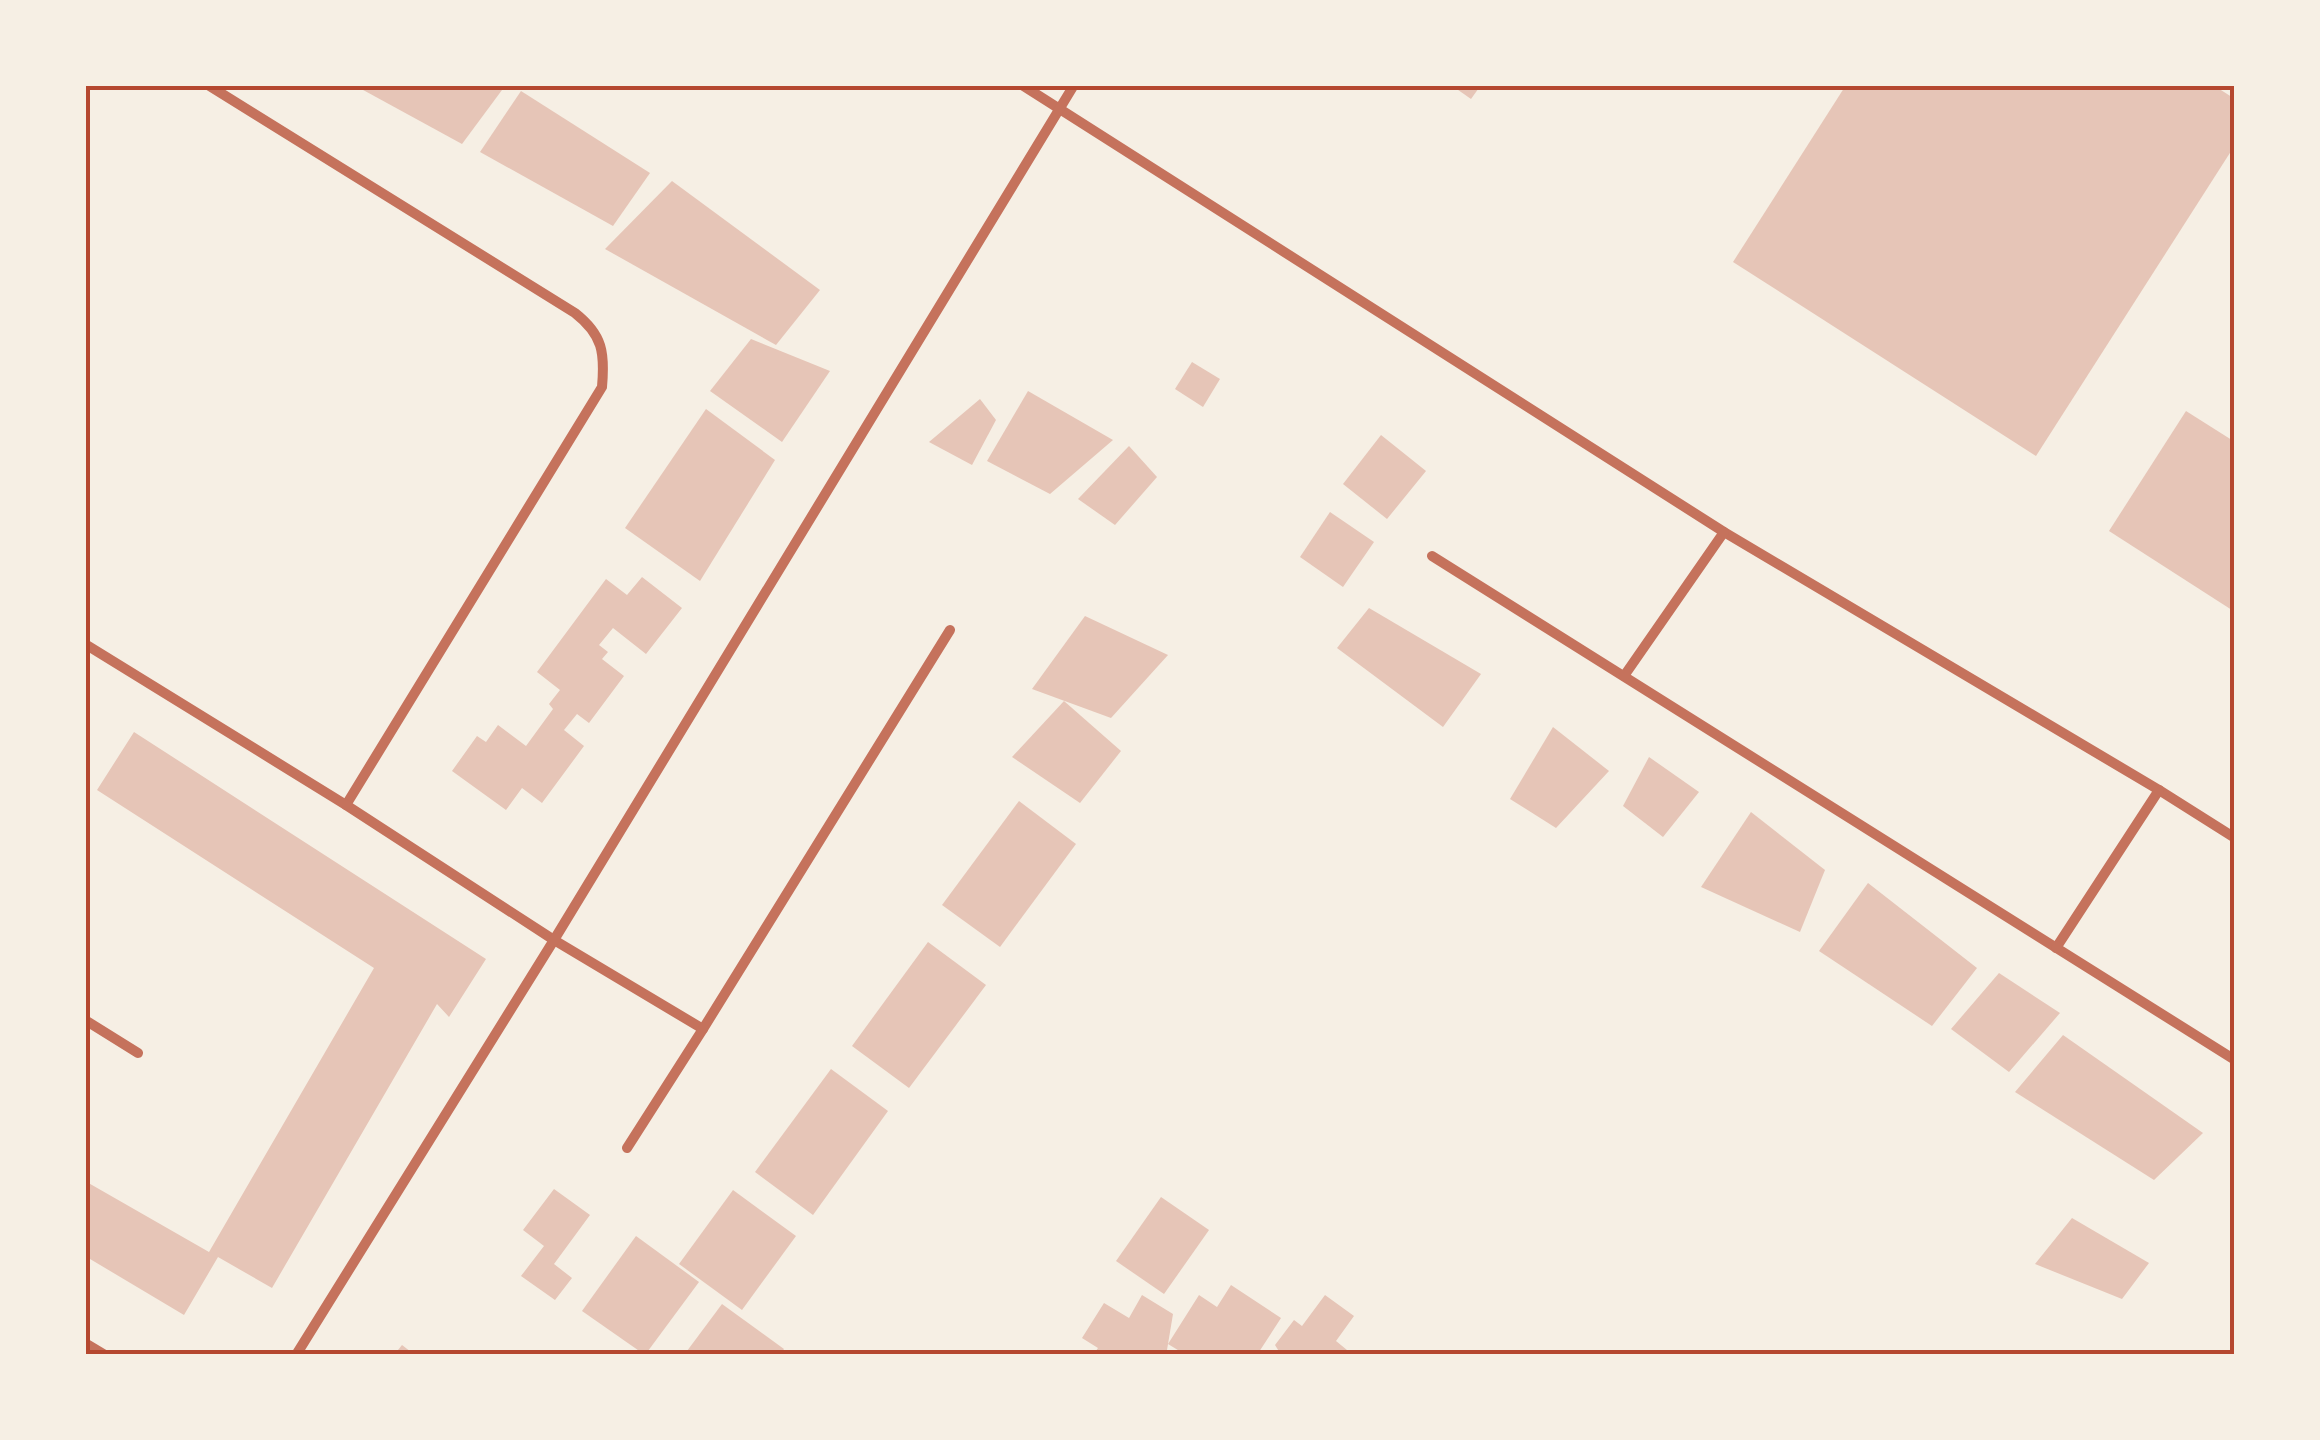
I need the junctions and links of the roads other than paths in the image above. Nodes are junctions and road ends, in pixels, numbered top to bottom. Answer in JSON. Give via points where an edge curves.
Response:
{"nodes":[{"id":1,"x":208,"y":85,"type":"edge"},
{"id":2,"x":1022,"y":85,"type":"edge"},
{"id":3,"x":1074,"y":85,"type":"edge"},
{"id":4,"x":1060,"y":109,"type":"junction"},
{"id":5,"x":1724,"y":532,"type":"junction"},
{"id":6,"x":1432,"y":556,"type":"dead end"},
{"id":7,"x":950,"y":630,"type":"dead end"},
{"id":8,"x":85,"y":644,"type":"edge"},
{"id":9,"x":1624,"y":676,"type":"junction"},
{"id":10,"x":2159,"y":790,"type":"junction"},
{"id":11,"x":346,"y":805,"type":"junction"},
{"id":12,"x":2235,"y":838,"type":"edge"},
{"id":13,"x":554,"y":940,"type":"junction"},
{"id":14,"x":2056,"y":948,"type":"junction"},
{"id":15,"x":85,"y":1020,"type":"edge"},
{"id":16,"x":704,"y":1029,"type":"junction"},
{"id":17,"x":138,"y":1053,"type":"dead end"},
{"id":18,"x":2235,"y":1060,"type":"edge"},
{"id":19,"x":627,"y":1148,"type":"dead end"},
{"id":20,"x":85,"y":1343,"type":"edge"},
{"id":21,"x":105,"y":1355,"type":"edge"},
{"id":22,"x":296,"y":1355,"type":"edge"}],
"edges":[{"from":1,"to":11,"type":"street","via":[[575,313],[598,338],[604,364],[602,387]]},
{"from":2,"to":4,"type":"street"},
{"from":3,"to":4,"type":"street"},
{"from":4,"to":5,"type":"street"},
{"from":4,"to":13,"type":"street"},
{"from":5,"to":9,"type":"street"},
{"from":5,"to":10,"type":"street"},
{"from":6,"to":9,"type":"street"},
{"from":7,"to":16,"type":"street"},
{"from":8,"to":11,"type":"street"},
{"from":9,"to":14,"type":"street"},
{"from":10,"to":12,"type":"street"},
{"from":10,"to":14,"type":"street"},
{"from":11,"to":13,"type":"street"},
{"from":13,"to":16,"type":"street"},
{"from":13,"to":22,"type":"street"},
{"from":14,"to":18,"type":"street"},
{"from":15,"to":17,"type":"street"},
{"from":16,"to":19,"type":"street"},
{"from":20,"to":21,"type":"street"}]}
